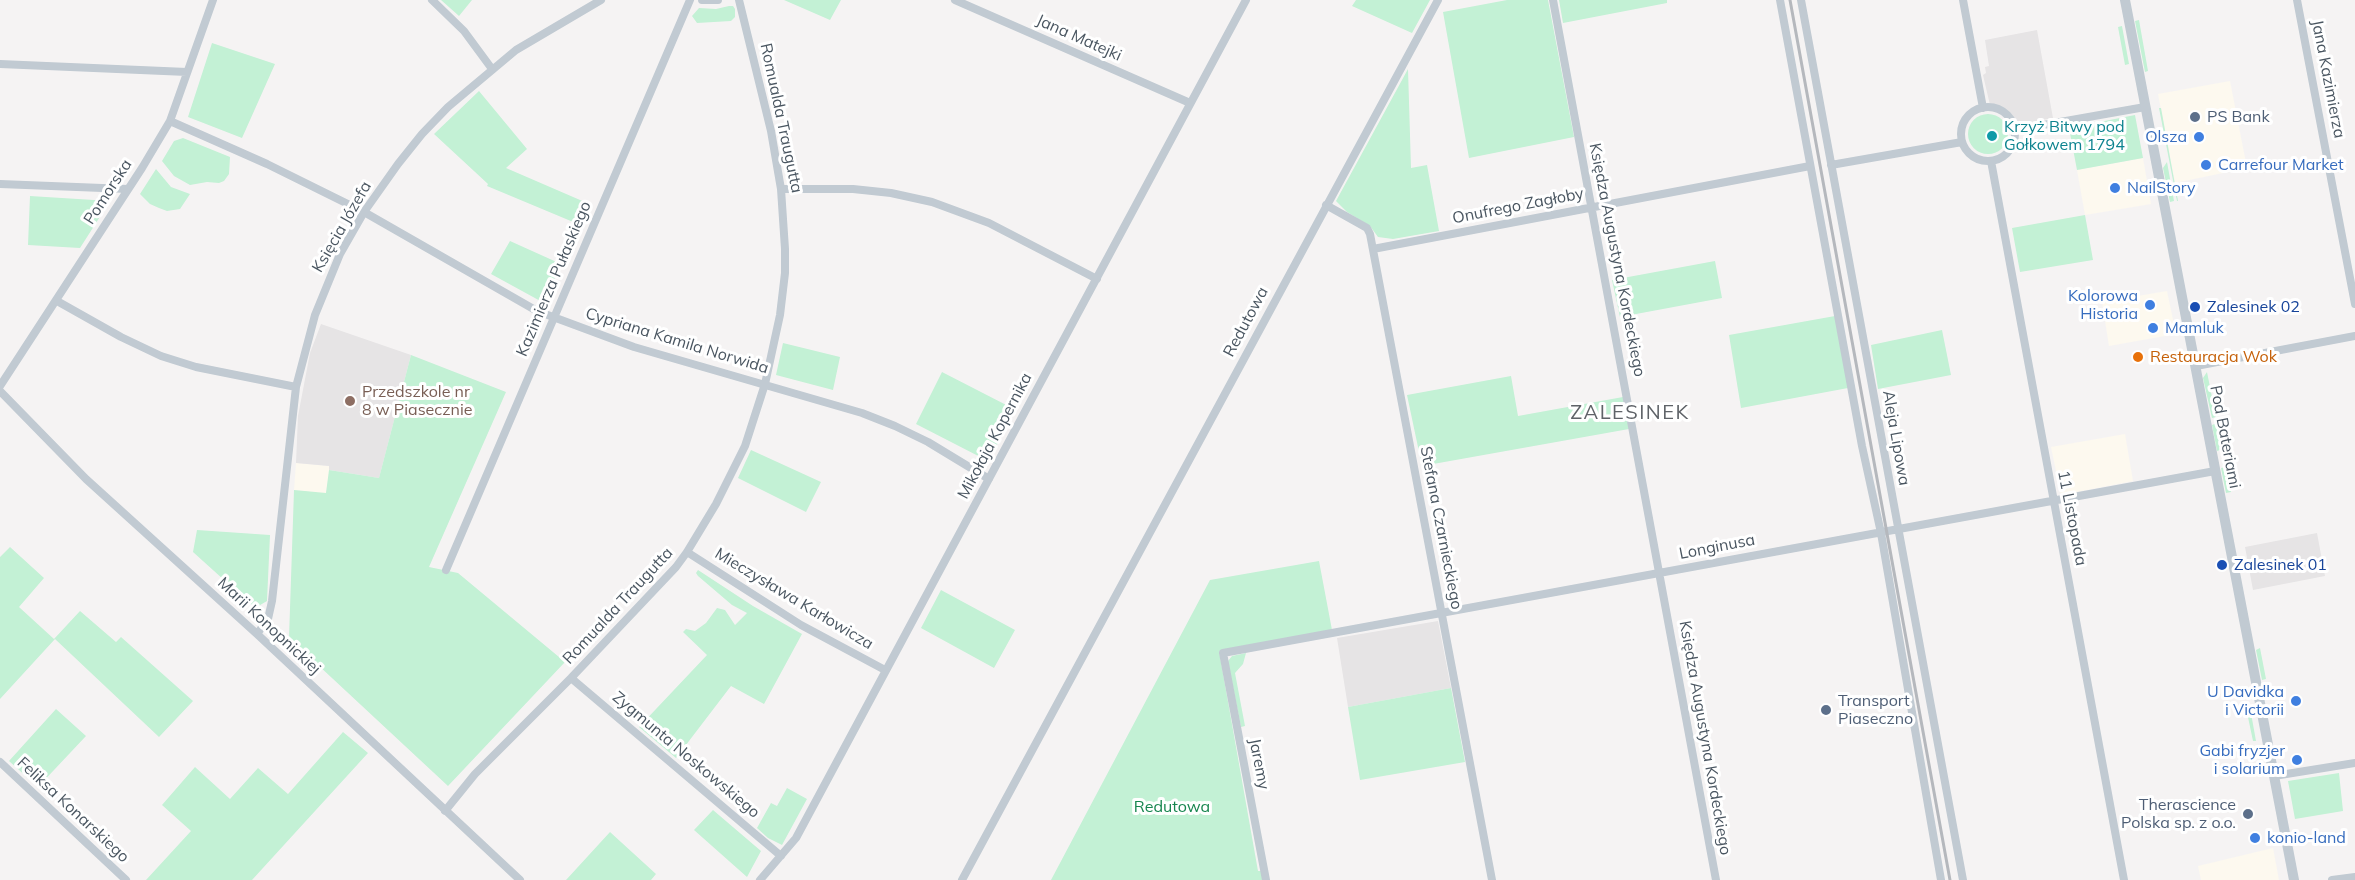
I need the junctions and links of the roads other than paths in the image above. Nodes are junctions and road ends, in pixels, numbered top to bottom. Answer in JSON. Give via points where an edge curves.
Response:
{"nodes":[{"id":1,"x":213,"y":0,"type":"edge"},
{"id":2,"x":432,"y":0,"type":"edge"},
{"id":3,"x":601,"y":0,"type":"edge"},
{"id":4,"x":690,"y":0,"type":"edge"},
{"id":5,"x":702,"y":0,"type":"edge"},
{"id":6,"x":718,"y":0,"type":"edge"},
{"id":7,"x":739,"y":0,"type":"edge"},
{"id":8,"x":955,"y":0,"type":"edge"},
{"id":9,"x":1246,"y":0,"type":"edge"},
{"id":10,"x":1438,"y":0,"type":"edge"},
{"id":11,"x":1553,"y":0,"type":"edge"},
{"id":12,"x":1780,"y":0,"type":"edge"},
{"id":13,"x":1801,"y":0,"type":"edge"},
{"id":14,"x":1964,"y":0,"type":"edge"},
{"id":15,"x":2125,"y":0,"type":"edge"},
{"id":16,"x":2297,"y":0,"type":"edge"},
{"id":17,"x":0,"y":64,"type":"edge"},
{"id":18,"x":492,"y":69,"type":"junction"},
{"id":19,"x":187,"y":72,"type":"junction"},
{"id":20,"x":1190,"y":103,"type":"junction"},
{"id":21,"x":2145,"y":107,"type":"junction"},
{"id":22,"x":1983,"y":108,"type":"junction"},
{"id":23,"x":170,"y":121,"type":"junction"},
{"id":24,"x":2015,"y":130,"type":"junction"},
{"id":25,"x":1962,"y":142,"type":"junction"},
{"id":26,"x":1991,"y":162,"type":"junction"},
{"id":27,"x":1831,"y":165,"type":"junction"},
{"id":28,"x":1810,"y":166,"type":"junction"},
{"id":29,"x":0,"y":184,"type":"edge"},
{"id":30,"x":128,"y":189,"type":"junction"},
{"id":31,"x":781,"y":189,"type":"junction"},
{"id":32,"x":1326,"y":205,"type":"junction"},
{"id":33,"x":1592,"y":207,"type":"junction"},
{"id":34,"x":364,"y":212,"type":"junction"},
{"id":35,"x":1373,"y":249,"type":"junction"},
{"id":36,"x":1097,"y":279,"type":"junction"},
{"id":37,"x":57,"y":301,"type":"junction"},
{"id":38,"x":2355,"y":304,"type":"edge"},
{"id":39,"x":553,"y":317,"type":"junction"},
{"id":40,"x":2355,"y":336,"type":"edge"},
{"id":41,"x":2196,"y":366,"type":"junction"},
{"id":42,"x":765,"y":384,"type":"junction"},
{"id":43,"x":0,"y":386,"type":"edge"},
{"id":44,"x":296,"y":387,"type":"junction"},
{"id":45,"x":0,"y":391,"type":"edge"},
{"id":46,"x":2216,"y":471,"type":"junction"},
{"id":47,"x":989,"y":479,"type":"junction"},
{"id":48,"x":2054,"y":501,"type":"junction"},
{"id":49,"x":1897,"y":530,"type":"junction"},
{"id":50,"x":1881,"y":533,"type":"junction"},
{"id":51,"x":687,"y":552,"type":"junction"},
{"id":52,"x":446,"y":570,"type":"dead end"},
{"id":53,"x":1660,"y":573,"type":"junction"},
{"id":54,"x":1442,"y":613,"type":"junction"},
{"id":55,"x":257,"y":634,"type":"junction"},
{"id":56,"x":1223,"y":653,"type":"joint"},
{"id":57,"x":885,"y":670,"type":"junction"},
{"id":58,"x":571,"y":678,"type":"junction"},
{"id":59,"x":0,"y":762,"type":"edge"},
{"id":60,"x":2355,"y":764,"type":"edge"},
{"id":61,"x":2274,"y":776,"type":"junction"},
{"id":62,"x":445,"y":811,"type":"junction"},
{"id":63,"x":781,"y":856,"type":"junction"},
{"id":64,"x":2355,"y":877,"type":"edge"},
{"id":65,"x":126,"y":880,"type":"edge"},
{"id":66,"x":520,"y":880,"type":"edge"},
{"id":67,"x":760,"y":880,"type":"edge"},
{"id":68,"x":962,"y":880,"type":"edge"},
{"id":69,"x":1266,"y":880,"type":"edge"},
{"id":70,"x":1492,"y":880,"type":"edge"},
{"id":71,"x":1716,"y":880,"type":"edge"},
{"id":72,"x":1941,"y":880,"type":"edge"},
{"id":73,"x":1963,"y":880,"type":"edge"},
{"id":74,"x":2124,"y":880,"type":"edge"},
{"id":75,"x":2294,"y":880,"type":"edge"},
{"id":76,"x":2332,"y":880,"type":"edge"}],
"edges":[{"from":1,"to":19,"type":"street","name":"Pomorska"},
{"from":2,"to":18,"type":"street","via":[[464,31]]},
{"from":3,"to":18,"type":"street","name":"Księcia Józefa","via":[[516,50]]},
{"from":4,"to":39,"type":"street","name":"Kazimierza Pułaskiego"},
{"from":5,"to":6,"type":"street"},
{"from":7,"to":31,"type":"street","name":"Romualda Traugutta"},
{"from":8,"to":20,"type":"street","name":"Jana Matejki"},
{"from":9,"to":20,"type":"street","name":"Mikołaja Kopernika"},
{"from":10,"to":32,"type":"street","name":"Redutowa"},
{"from":11,"to":33,"type":"street","name":"Księdza Augustyna Kordeckiego"},
{"from":12,"to":28,"type":"street","name":"Aleja Lipowa"},
{"from":13,"to":27,"type":"street","name":"Aleja Lipowa"},
{"from":14,"to":22,"type":"street"},
{"from":15,"to":21,"type":"street","name":"Pod Bateriami"},
{"from":16,"to":38,"type":"street","name":"Jana Kazimierza"},
{"from":17,"to":19,"type":"street"},
{"from":18,"to":34,"type":"street","name":"Księcia Józefa","via":[[422,134]]},
{"from":19,"to":23,"type":"street","name":"Pomorska"},
{"from":20,"to":36,"type":"street","name":"Mikołaja Kopernika"},
{"from":21,"to":24,"type":"street"},
{"from":21,"to":41,"type":"street","name":"Pod Bateriami"},
{"from":22,"to":24,"type":"street","via":[[2002,111]]},
{"from":22,"to":25,"type":"street","via":[[1965,121]]},
{"from":23,"to":30,"type":"street","name":"Pomorska"},
{"from":23,"to":34,"type":"street","name":"Cypriana Kamila Norwida"},
{"from":24,"to":26,"type":"street","via":[[2007,154]]},
{"from":25,"to":26,"type":"street","via":[[1968,153]]},
{"from":25,"to":27,"type":"street"},
{"from":26,"to":48,"type":"street","name":"11 Listopada"},
{"from":27,"to":49,"type":"street","name":"Aleja Lipowa"},
{"from":28,"to":33,"type":"street","name":"Onufrego Zagłoby"},
{"from":28,"to":50,"type":"street","name":"Aleja Lipowa"},
{"from":29,"to":30,"type":"street"},
{"from":30,"to":37,"type":"street","name":"Pomorska"},
{"from":31,"to":36,"type":"street","via":[[854,189],[932,202],[989,223]]},
{"from":31,"to":42,"type":"street","name":"Romualda Traugutta","via":[[785,273]]},
{"from":32,"to":35,"type":"street","name":"Stefana Czarnieckiego","via":[[1367,228]]},
{"from":32,"to":68,"type":"street","name":"Redutowa"},
{"from":33,"to":35,"type":"street","name":"Onufrego Zagłoby"},
{"from":33,"to":53,"type":"street","name":"Księdza Augustyna Kordeckiego"},
{"from":34,"to":39,"type":"street","name":"Cypriana Kamila Norwida"},
{"from":34,"to":44,"type":"street","name":"Księcia Józefa","via":[[322,293]]},
{"from":35,"to":54,"type":"street","name":"Stefana Czarnieckiego"},
{"from":36,"to":47,"type":"street","name":"Mikołaja Kopernika"},
{"from":37,"to":43,"type":"street","name":"Pomorska"},
{"from":37,"to":44,"type":"street","via":[[161,356]]},
{"from":39,"to":42,"type":"street","name":"Cypriana Kamila Norwida","via":[[634,347]]},
{"from":39,"to":52,"type":"street","name":"Kazimierza Pułaskiego"},
{"from":40,"to":41,"type":"street"},
{"from":41,"to":46,"type":"street","name":"Pod Bateriami"},
{"from":42,"to":47,"type":"street","name":"Cypriana Kamila Norwida","via":[[895,426]]},
{"from":42,"to":51,"type":"street","name":"Romualda Traugutta","via":[[732,476]]},
{"from":44,"to":55,"type":"street","name":"Księcia Józefa","via":[[272,602],[268,619]]},
{"from":45,"to":55,"type":"street","name":"Marii Konopnickiej","via":[[86,479]]},
{"from":46,"to":48,"type":"street","name":"Longinusa"},
{"from":46,"to":61,"type":"street","name":"Pod Bateriami"},
{"from":47,"to":57,"type":"street","name":"Mikołaja Kopernika"},
{"from":48,"to":49,"type":"street","name":"Longinusa"},
{"from":48,"to":74,"type":"street","name":"11 Listopada"},
{"from":49,"to":50,"type":"street","name":"Longinusa"},
{"from":49,"to":73,"type":"street","name":"Aleja Lipowa"},
{"from":50,"to":53,"type":"street","name":"Longinusa"},
{"from":50,"to":72,"type":"street","name":"Aleja Lipowa"},
{"from":51,"to":57,"type":"street","name":"Mieczysława Karłowicza","via":[[801,625]]},
{"from":51,"to":58,"type":"street","name":"Romualda Traugutta"},
{"from":53,"to":54,"type":"street","name":"Longinusa"},
{"from":53,"to":71,"type":"street","name":"Księdza Augustyna Kordeckiego"},
{"from":54,"to":56,"type":"street","name":"Longinusa"},
{"from":54,"to":70,"type":"street","name":"Stefana Czarnieckiego"},
{"from":55,"to":62,"type":"street","name":"Marii Konopnickiej"},
{"from":56,"to":69,"type":"street","name":"Jaremy"},
{"from":57,"to":63,"type":"street","name":"Mikołaja Kopernika","via":[[796,838]]},
{"from":58,"to":62,"type":"street","name":"Romualda Traugutta","via":[[475,774]]},
{"from":58,"to":63,"type":"street","name":"Zygmunta Noskowskiego"},
{"from":59,"to":65,"type":"street","name":"Feliksa Konarskiego"},
{"from":60,"to":61,"type":"street"},
{"from":61,"to":75,"type":"street","name":"Pod Bateriami"},
{"from":62,"to":66,"type":"street","name":"Marii Konopnickiej"},
{"from":63,"to":67,"type":"street","name":"Mikołaja Kopernika"},
{"from":64,"to":76,"type":"street"}]}
